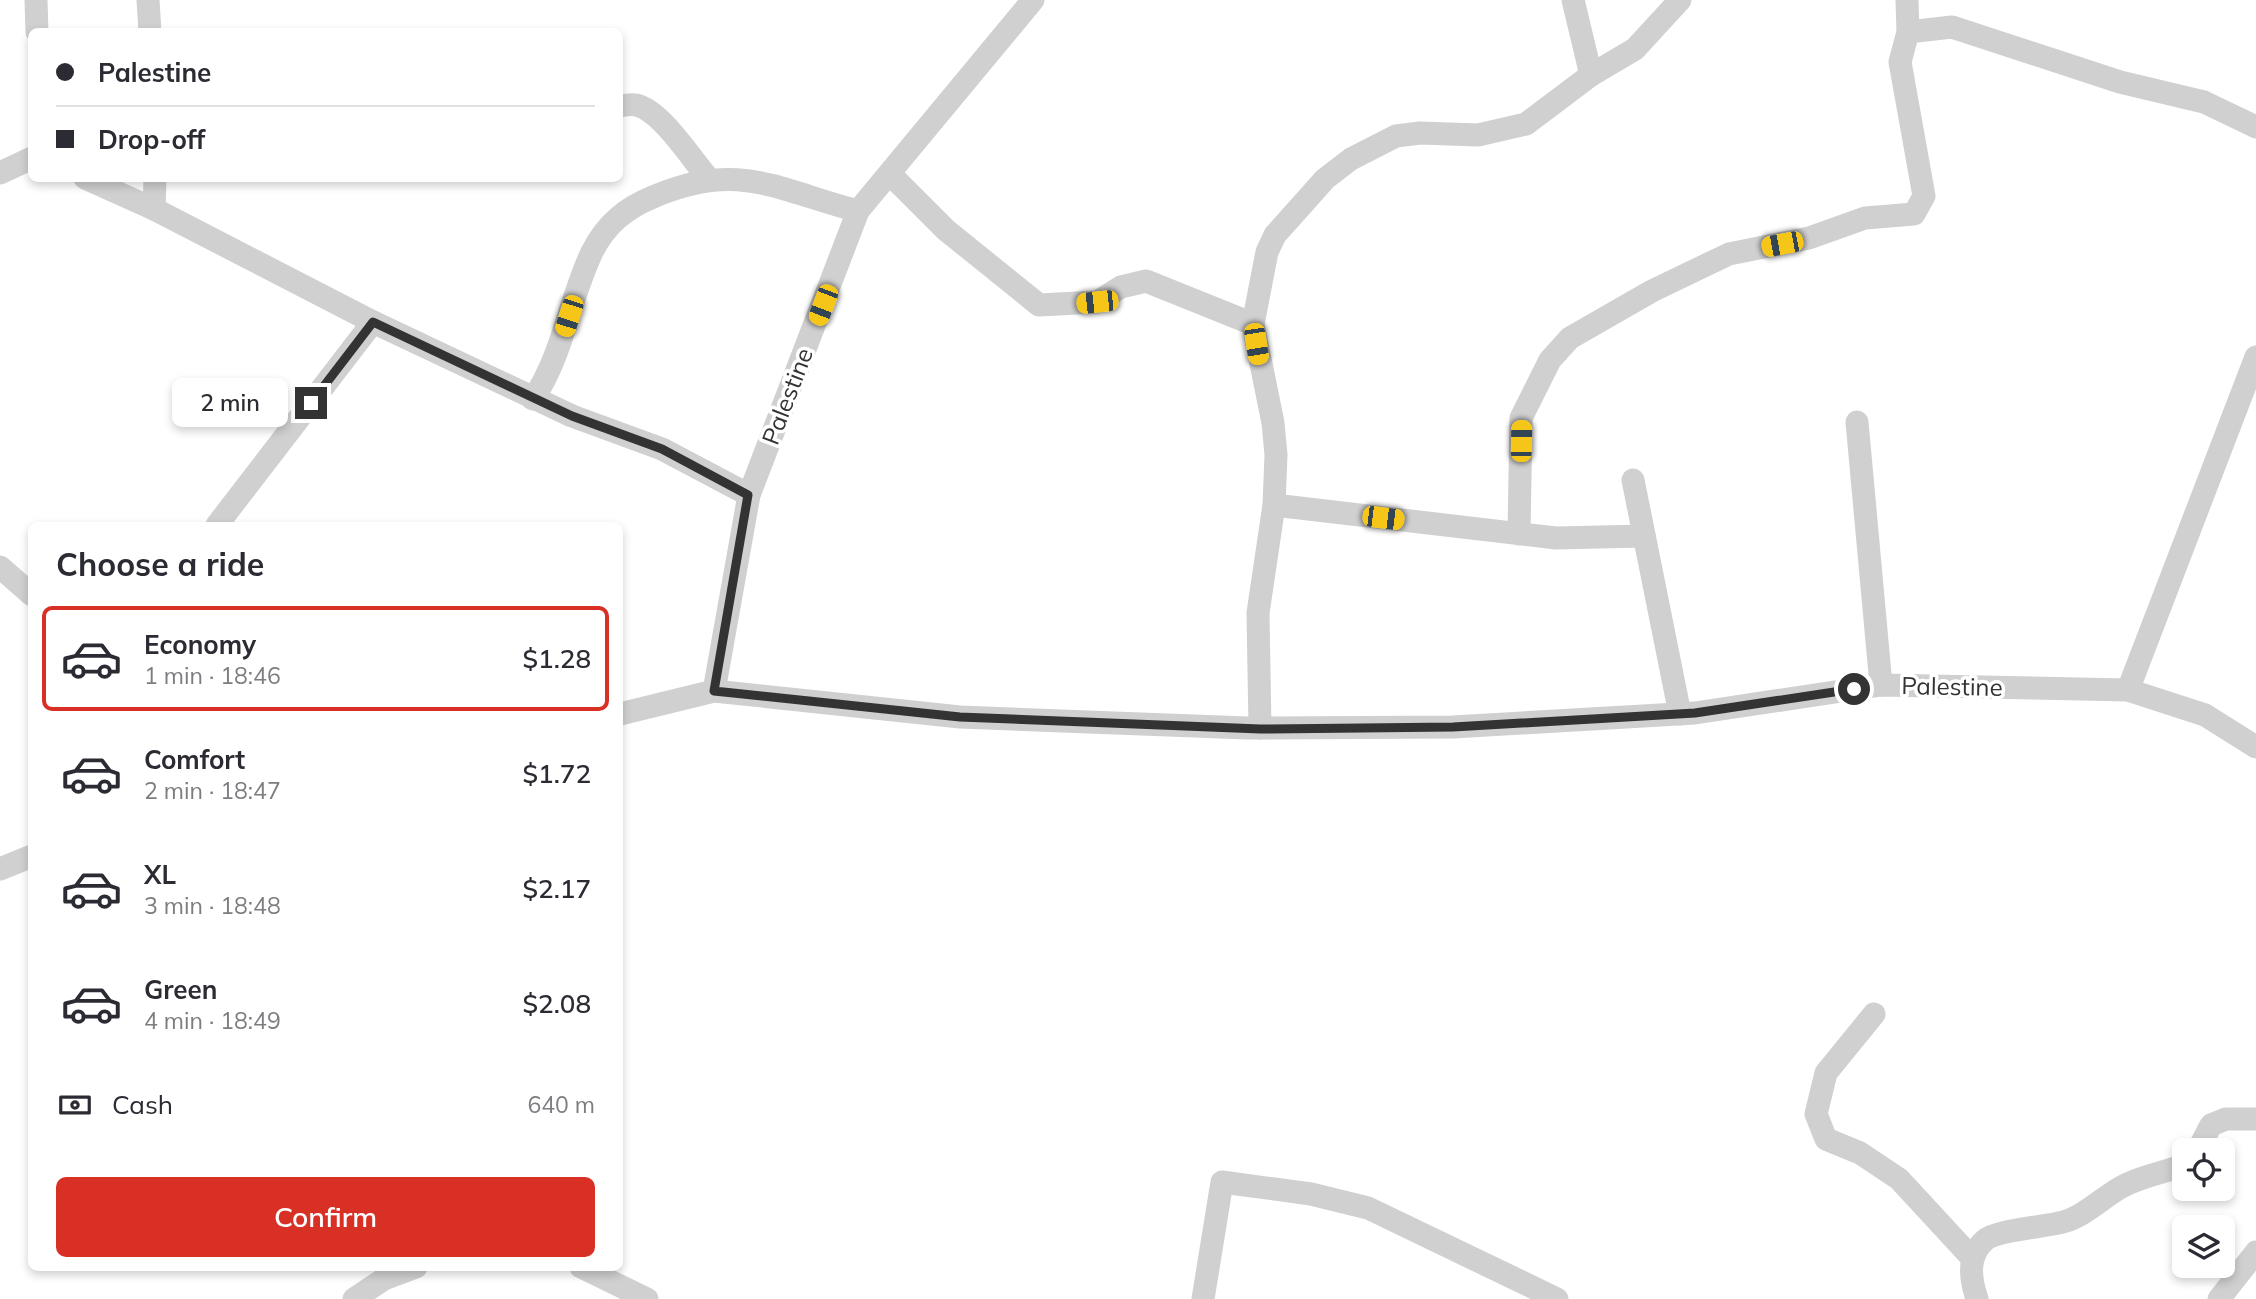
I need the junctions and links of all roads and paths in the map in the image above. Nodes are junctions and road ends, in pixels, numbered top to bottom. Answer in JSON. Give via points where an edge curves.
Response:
{"nodes":[{"id":1,"x":36,"y":0,"type":"edge"},
{"id":2,"x":148,"y":0,"type":"edge"},
{"id":3,"x":1033,"y":0,"type":"edge"},
{"id":4,"x":1573,"y":0,"type":"edge"},
{"id":5,"x":1680,"y":0,"type":"edge"},
{"id":6,"x":1907,"y":0,"type":"edge"},
{"id":7,"x":37,"y":28,"type":"edge"},
{"id":8,"x":150,"y":28,"type":"edge"},
{"id":9,"x":1908,"y":32,"type":"junction"},
{"id":10,"x":1591,"y":75,"type":"junction"},
{"id":11,"x":623,"y":106,"type":"edge"},
{"id":12,"x":2256,"y":127,"type":"edge"},
{"id":13,"x":28,"y":160,"type":"edge"},
{"id":14,"x":0,"y":173,"type":"edge"},
{"id":15,"x":890,"y":174,"type":"junction"},
{"id":16,"x":709,"y":179,"type":"junction"},
{"id":17,"x":94,"y":182,"type":"edge"},
{"id":18,"x":155,"y":182,"type":"edge"},
{"id":19,"x":154,"y":209,"type":"junction"},
{"id":20,"x":858,"y":211,"type":"junction"},
{"id":21,"x":373,"y":322,"type":"junction"},
{"id":22,"x":1253,"y":324,"type":"junction"},
{"id":23,"x":2256,"y":357,"type":"edge"},
{"id":24,"x":533,"y":399,"type":"junction"},
{"id":25,"x":1857,"y":422,"type":"dead end"},
{"id":26,"x":1633,"y":480,"type":"dead end"},
{"id":27,"x":748,"y":495,"type":"junction"},
{"id":28,"x":1274,"y":505,"type":"junction"},
{"id":29,"x":219,"y":522,"type":"edge"},
{"id":30,"x":1519,"y":534,"type":"junction"},
{"id":31,"x":1644,"y":536,"type":"junction"},
{"id":32,"x":0,"y":567,"type":"edge"},
{"id":33,"x":28,"y":592,"type":"edge"},
{"id":34,"x":1881,"y":685,"type":"junction"},
{"id":35,"x":2128,"y":690,"type":"junction"},
{"id":36,"x":714,"y":691,"type":"junction"},
{"id":37,"x":623,"y":713,"type":"edge"},
{"id":38,"x":1680,"y":714,"type":"junction"},
{"id":39,"x":1260,"y":729,"type":"junction"},
{"id":40,"x":2256,"y":747,"type":"edge"},
{"id":41,"x":28,"y":858,"type":"edge"},
{"id":42,"x":0,"y":869,"type":"edge"},
{"id":43,"x":1874,"y":1014,"type":"dead end"},
{"id":44,"x":2256,"y":1119,"type":"edge"},
{"id":45,"x":2204,"y":1138,"type":"edge"},
{"id":46,"x":2172,"y":1169,"type":"edge"},
{"id":47,"x":2256,"y":1252,"type":"edge"},
{"id":48,"x":1972,"y":1258,"type":"junction"},
{"id":49,"x":405,"y":1271,"type":"edge"},
{"id":50,"x":589,"y":1271,"type":"edge"},
{"id":51,"x":354,"y":1299,"type":"edge"},
{"id":52,"x":647,"y":1299,"type":"edge"},
{"id":53,"x":1203,"y":1299,"type":"edge"},
{"id":54,"x":1557,"y":1299,"type":"edge"},
{"id":55,"x":1978,"y":1299,"type":"edge"},
{"id":56,"x":2219,"y":1299,"type":"edge"}],
"edges":[{"from":1,"to":7,"type":"street"},
{"from":2,"to":8,"type":"street"},
{"from":3,"to":15,"type":"street","name":"Palestine"},
{"from":4,"to":10,"type":"street"},
{"from":5,"to":10,"type":"street","via":[[1635,49]]},
{"from":6,"to":9,"type":"street"},
{"from":9,"to":12,"type":"street","via":[[1952,27],[2120,82],[2204,102]]},
{"from":9,"to":30,"type":"street","via":[[1900,62],[1924,196],[1914,214],[1866,218],[1809,238],[1729,254],[1570,338],[1550,360],[1521,418]]},
{"from":10,"to":22,"type":"street","via":[[1526,124],[1478,135],[1396,136],[1351,159],[1325,179],[1275,235],[1267,252]]},
{"from":11,"to":16,"type":"street","via":[[638,105],[656,118]]},
{"from":13,"to":14,"type":"street"},
{"from":15,"to":20,"type":"street","name":"Palestine"},
{"from":15,"to":22,"type":"street","via":[[946,230],[1039,305],[1097,302],[1121,287],[1146,281]]},
{"from":16,"to":20,"type":"street","via":[[786,187]]},
{"from":16,"to":24,"type":"street","via":[[626,209],[609,227],[593,251],[546,380]]},
{"from":17,"to":19,"type":"street"},
{"from":18,"to":19,"type":"street"},
{"from":19,"to":21,"type":"street"},
{"from":20,"to":27,"type":"street","name":"Palestine"},
{"from":21,"to":24,"type":"street"},
{"from":21,"to":29,"type":"street"},
{"from":22,"to":28,"type":"street","via":[[1273,423]]},
{"from":23,"to":35,"type":"street"},
{"from":24,"to":27,"type":"street","via":[[662,449]]},
{"from":25,"to":34,"type":"street"},
{"from":26,"to":31,"type":"street"},
{"from":27,"to":36,"type":"street","name":"Palestine"},
{"from":28,"to":30,"type":"street"},
{"from":28,"to":39,"type":"street","via":[[1258,613]]},
{"from":30,"to":31,"type":"street"},
{"from":31,"to":38,"type":"street"},
{"from":32,"to":33,"type":"street"},
{"from":34,"to":35,"type":"street","name":"Palestine"},
{"from":34,"to":38,"type":"street","name":"Palestine"},
{"from":35,"to":40,"type":"street","name":"Palestine","via":[[2205,715]]},
{"from":36,"to":37,"type":"street","name":"Palestine"},
{"from":36,"to":39,"type":"street","name":"Palestine","via":[[960,717]]},
{"from":38,"to":39,"type":"street","name":"Palestine","via":[[1453,727]]},
{"from":41,"to":42,"type":"street"},
{"from":43,"to":48,"type":"street","via":[[1826,1073],[1816,1114],[1826,1139],[1860,1153],[1899,1179]]},
{"from":44,"to":45,"type":"street","via":[[2226,1119],[2211,1125]]},
{"from":46,"to":48,"type":"street","via":[[2120,1187],[2068,1221],[2034,1230],[2007,1230],[1986,1238]]},
{"from":47,"to":56,"type":"street"},
{"from":48,"to":55,"type":"street","via":[[1972,1284]]},
{"from":49,"to":51,"type":"street"},
{"from":50,"to":52,"type":"street"},
{"from":53,"to":54,"type":"street","via":[[1222,1182],[1311,1194],[1368,1208]]}]}
